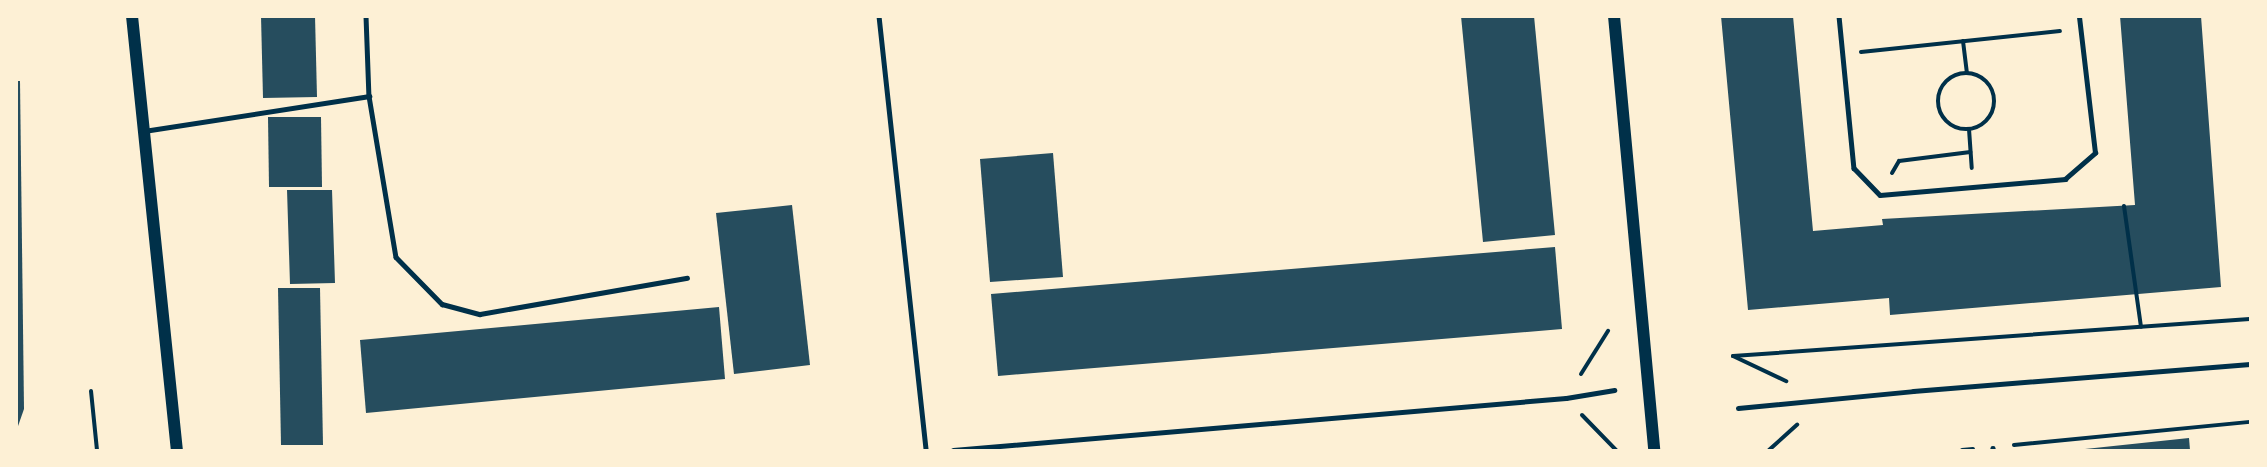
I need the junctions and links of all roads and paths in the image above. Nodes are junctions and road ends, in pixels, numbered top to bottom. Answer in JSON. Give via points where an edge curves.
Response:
{"nodes":[{"id":1,"x":132,"y":16,"type":"edge"},
{"id":2,"x":366,"y":16,"type":"edge"},
{"id":3,"x":879,"y":16,"type":"edge"},
{"id":4,"x":1614,"y":16,"type":"edge"},
{"id":5,"x":1839,"y":16,"type":"edge"},
{"id":6,"x":2079,"y":16,"type":"edge"},
{"id":7,"x":2080,"y":28,"type":"junction"},
{"id":8,"x":1963,"y":41,"type":"junction"},
{"id":9,"x":1842,"y":54,"type":"junction"},
{"id":10,"x":1967,"y":72,"type":"junction"},
{"id":11,"x":369,"y":96,"type":"junction"},
{"id":12,"x":1969,"y":129,"type":"junction"},
{"id":13,"x":144,"y":131,"type":"junction"},
{"id":14,"x":1970,"y":152,"type":"junction"},
{"id":15,"x":1973,"y":187,"type":"junction"},
{"id":16,"x":1880,"y":195,"type":"junction"},
{"id":17,"x":2124,"y":206,"type":"dead end"},
{"id":18,"x":687,"y":278,"type":"dead end"},
{"id":19,"x":2250,"y":319,"type":"edge"},
{"id":20,"x":2141,"y":327,"type":"junction"},
{"id":21,"x":1608,"y":331,"type":"dead end"},
{"id":22,"x":1733,"y":356,"type":"dead end"},
{"id":23,"x":2250,"y":364,"type":"edge"},
{"id":24,"x":1614,"y":390,"type":"dead end"},
{"id":25,"x":91,"y":391,"type":"dead end"},
{"id":26,"x":1566,"y":398,"type":"junction"},
{"id":27,"x":1738,"y":408,"type":"dead end"},
{"id":28,"x":2250,"y":422,"type":"edge"},
{"id":29,"x":1993,"y":449,"type":"edge"},
{"id":30,"x":97,"y":450,"type":"edge"},
{"id":31,"x":177,"y":450,"type":"edge"},
{"id":32,"x":926,"y":450,"type":"edge"},
{"id":33,"x":953,"y":450,"type":"edge"},
{"id":34,"x":1616,"y":450,"type":"edge"},
{"id":35,"x":1654,"y":450,"type":"edge"},
{"id":36,"x":1962,"y":450,"type":"edge"}],
"edges":[{"from":1,"to":13,"type":"main road"},
{"from":2,"to":11,"type":"lane"},
{"from":3,"to":32,"type":"lane"},
{"from":4,"to":35,"type":"main road"},
{"from":5,"to":9,"type":"lane"},
{"from":6,"to":7,"type":"lane"},
{"from":7,"to":8,"type":"path"},
{"from":7,"to":15,"type":"lane","via":[[2095,153],[2065,179]]},
{"from":8,"to":9,"type":"path"},
{"from":8,"to":10,"type":"path"},
{"from":9,"to":16,"type":"lane","via":[[1854,168]]},
{"from":10,"to":12,"type":"path","via":[[1985,79],[1995,96],[1992,115]]},
{"from":10,"to":12,"type":"path","via":[[1950,78],[1939,92],[1938,101],[1944,119],[1959,129]]},
{"from":11,"to":13,"type":"lane"},
{"from":11,"to":18,"type":"lane","via":[[396,257],[442,304],[480,314]]},
{"from":12,"to":14,"type":"path"},
{"from":13,"to":31,"type":"main road"},
{"from":14,"to":15,"type":"path"},
{"from":14,"to":16,"type":"path","via":[[1899,161]]},
{"from":15,"to":16,"type":"lane"},
{"from":17,"to":20,"type":"path"},
{"from":19,"to":20,"type":"path"},
{"from":20,"to":22,"type":"path"},
{"from":21,"to":26,"type":"path"},
{"from":23,"to":27,"type":"street"},
{"from":24,"to":26,"type":"street"},
{"from":25,"to":30,"type":"path"},
{"from":26,"to":33,"type":"street"},
{"from":26,"to":34,"type":"path"},
{"from":28,"to":29,"type":"path"},
{"from":29,"to":36,"type":"path"}]}
